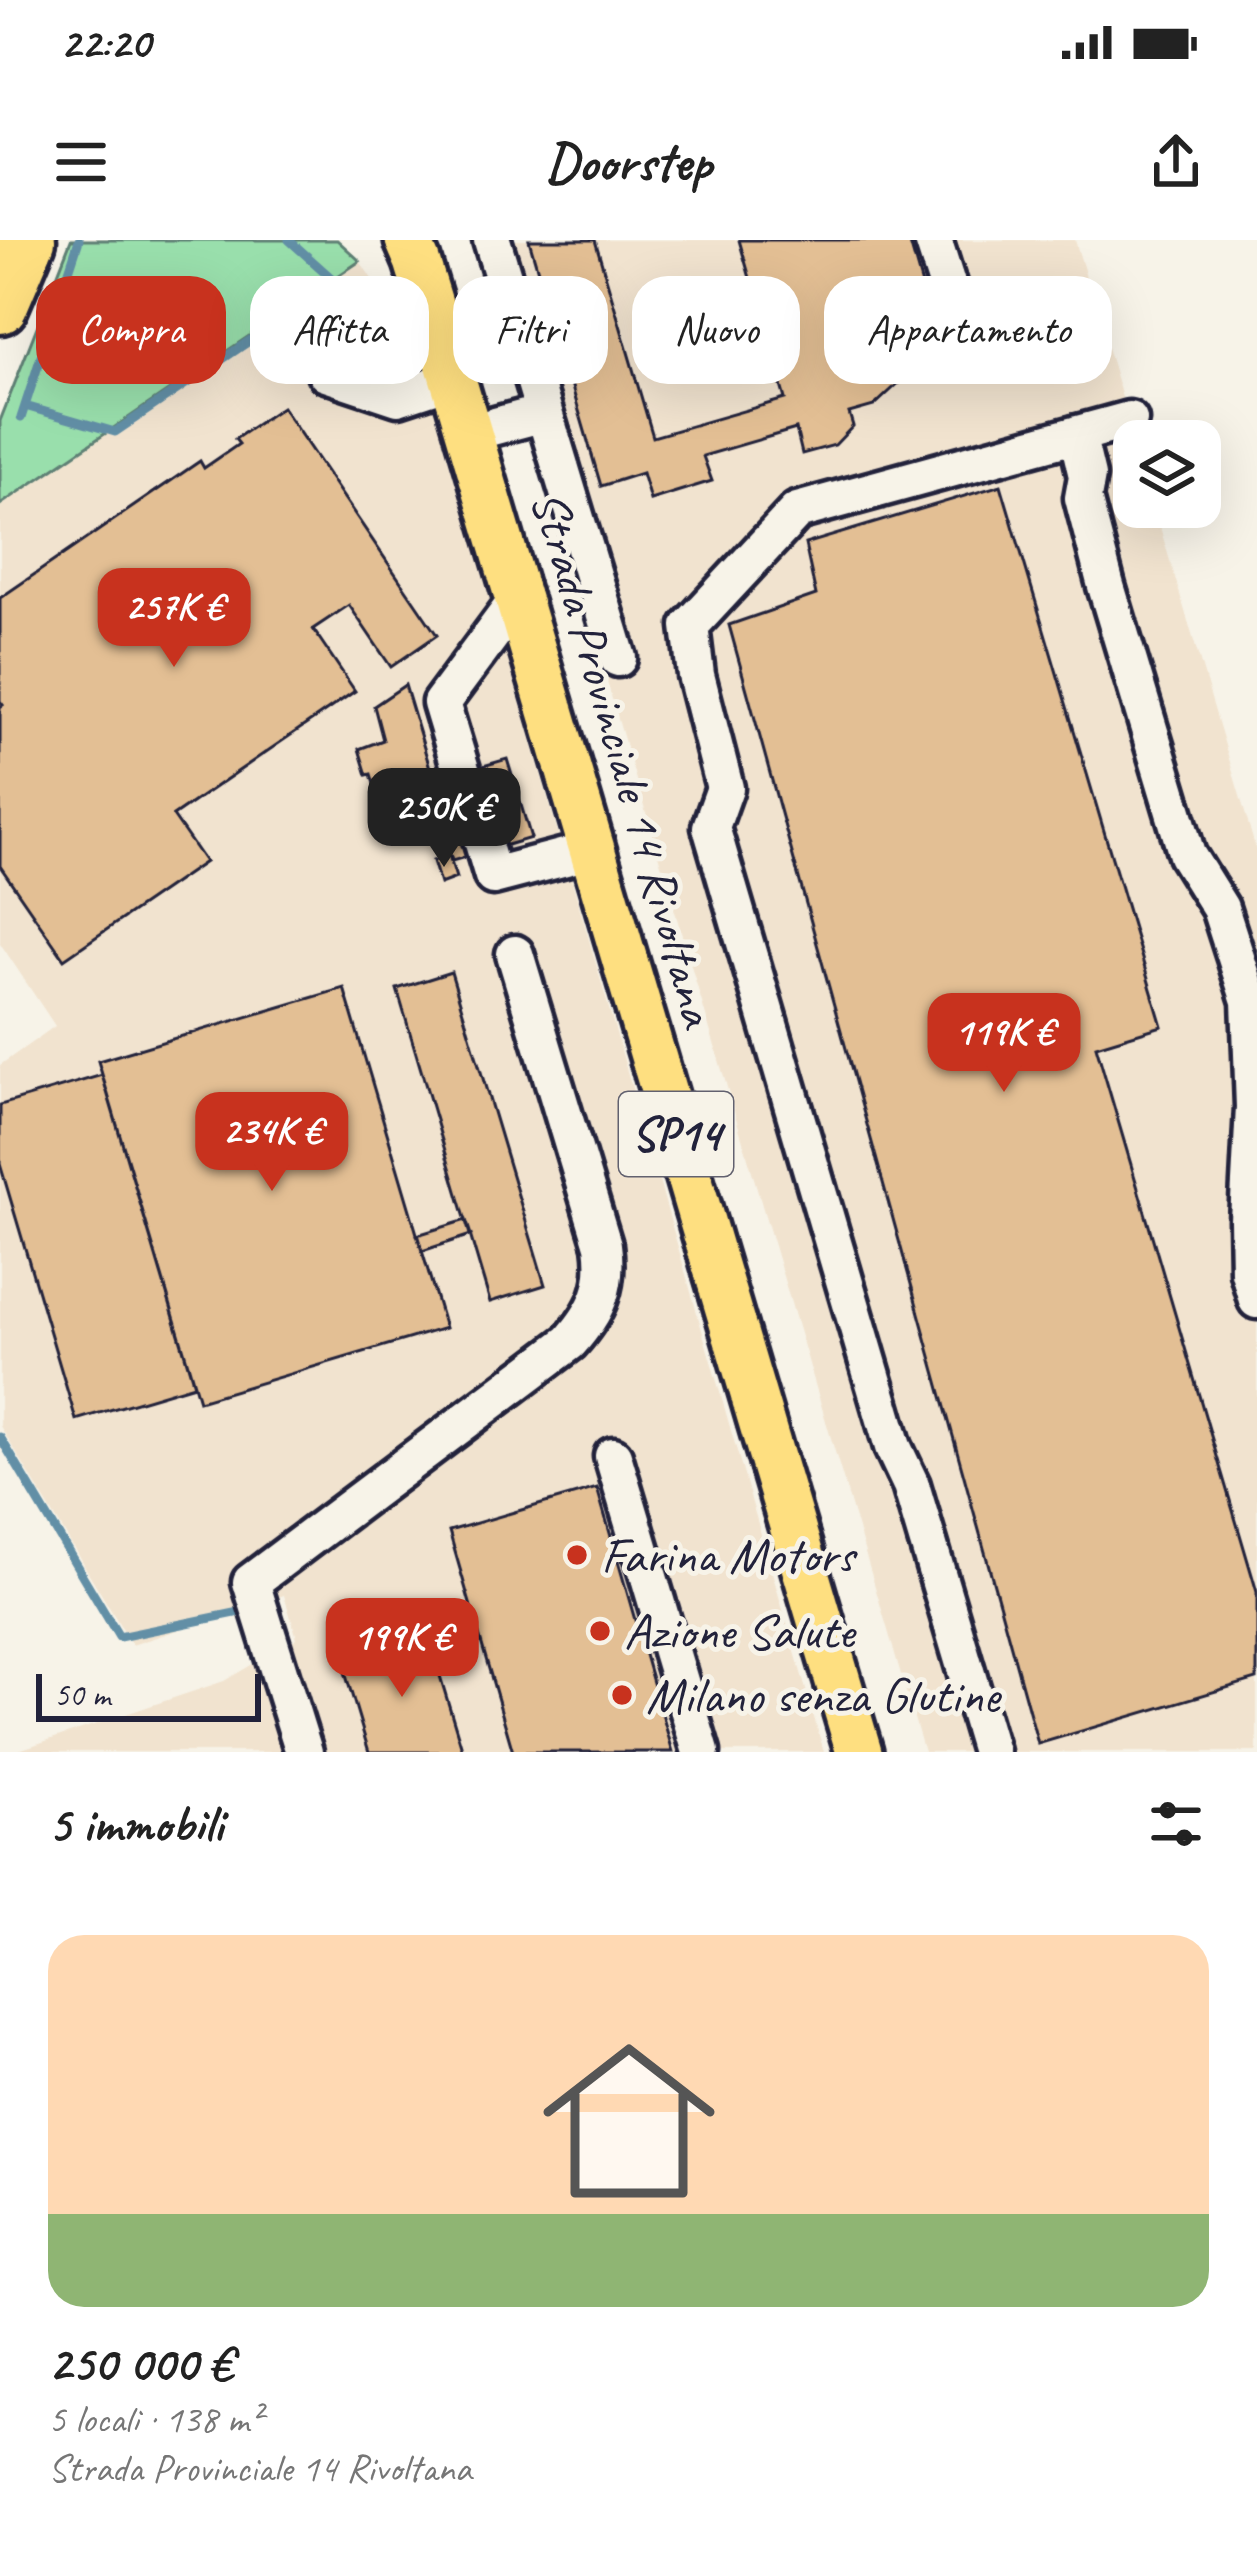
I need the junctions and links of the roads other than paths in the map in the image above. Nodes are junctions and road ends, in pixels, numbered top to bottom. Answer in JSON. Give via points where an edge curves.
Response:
{"nodes":[{"id":1,"x":28,"y":240,"type":"edge"},
{"id":2,"x":374,"y":240,"type":"edge"},
{"id":3,"x":408,"y":240,"type":"edge"},
{"id":4,"x":492,"y":240,"type":"edge"},
{"id":5,"x":934,"y":240,"type":"edge"},
{"id":6,"x":945,"y":276,"type":"edge"},
{"id":7,"x":0,"y":306,"type":"edge"},
{"id":8,"x":448,"y":364,"type":"junction"},
{"id":9,"x":429,"y":377,"type":"edge"},
{"id":10,"x":359,"y":384,"type":"edge"},
{"id":11,"x":418,"y":384,"type":"edge"},
{"id":12,"x":544,"y":413,"type":"junction"},
{"id":13,"x":1113,"y":424,"type":"edge"},
{"id":14,"x":469,"y":434,"type":"junction"},
{"id":15,"x":1077,"y":434,"type":"junction"},
{"id":16,"x":518,"y":599,"type":"junction"},
{"id":17,"x":618,"y":658,"type":"dead end"},
{"id":18,"x":592,"y":850,"type":"junction"},
{"id":19,"x":515,"y":954,"type":"dead end"},
{"id":20,"x":1252,"y":1218,"type":"edge"},
{"id":21,"x":1257,"y":1300,"type":"edge"},
{"id":22,"x":613,"y":1456,"type":"dead end"},
{"id":23,"x":304,"y":1752,"type":"edge"},
{"id":24,"x":701,"y":1752,"type":"edge"},
{"id":25,"x":859,"y":1752,"type":"edge"},
{"id":26,"x":990,"y":1752,"type":"edge"}],
"edges":[{"from":1,"to":7,"type":"highway"},
{"from":2,"to":8,"type":"main road","name":"Strada Provinciale 14 Rivoltana","number":"SP14"},
{"from":3,"to":8,"type":"main road","name":"Strada Provinciale 14 Rivoltana","number":"SP14"},
{"from":4,"to":12,"type":"lane"},
{"from":5,"to":6,"type":"lane"},
{"from":8,"to":9,"type":"lane"},
{"from":8,"to":14,"type":"main road","name":"Strada Provinciale 14 Rivoltana","number":"SP14"},
{"from":10,"to":11,"type":"lane","via":[[398,397]]},
{"from":12,"to":14,"type":"lane"},
{"from":12,"to":17,"type":"lane"},
{"from":13,"to":15,"type":"lane"},
{"from":14,"to":16,"type":"main road","name":"Strada Provinciale 14 Rivoltana","number":"SP14"},
{"from":15,"to":20,"type":"lane","via":[[1087,476],[1083,498],[1187,855],[1220,908],[1250,1001]]},
{"from":15,"to":26,"type":"lane","via":[[797,511],[690,626],[725,788],[711,827]]},
{"from":16,"to":18,"type":"main road","name":"Strada Provinciale 14 Rivoltana","number":"SP14"},
{"from":16,"to":18,"type":"lane","via":[[441,703],[493,876]]},
{"from":18,"to":25,"type":"main road","name":"Strada Provinciale 14 Rivoltana","number":"SP14"},
{"from":19,"to":23,"type":"lane","via":[[603,1245],[606,1278],[570,1342],[251,1582]]},
{"from":20,"to":21,"type":"lane","via":[[1249,1272]]},
{"from":22,"to":24,"type":"lane"}]}
